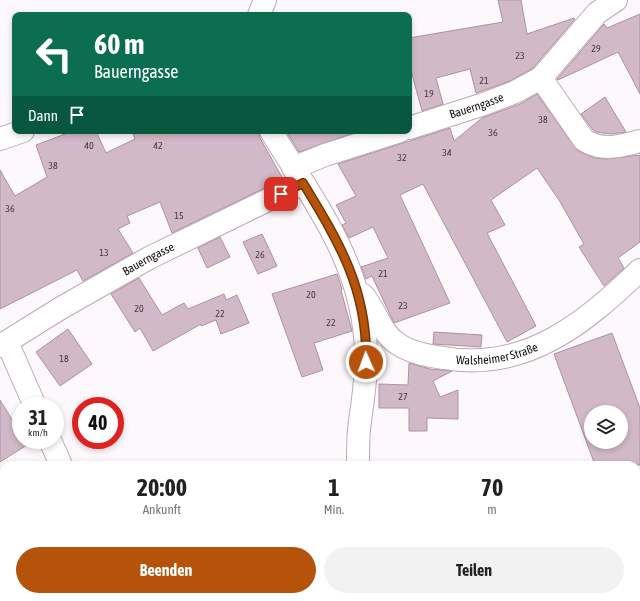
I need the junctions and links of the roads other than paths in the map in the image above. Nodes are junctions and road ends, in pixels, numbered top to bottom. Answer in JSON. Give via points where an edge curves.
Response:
{"nodes":[{"id":1,"x":265,"y":0,"type":"edge"},
{"id":2,"x":616,"y":0,"type":"edge"},
{"id":3,"x":261,"y":12,"type":"edge"},
{"id":4,"x":541,"y":78,"type":"junction"},
{"id":5,"x":412,"y":127,"type":"edge"},
{"id":6,"x":14,"y":134,"type":"edge"},
{"id":7,"x":273,"y":134,"type":"edge"},
{"id":8,"x":391,"y":134,"type":"edge"},
{"id":9,"x":0,"y":139,"type":"edge"},
{"id":10,"x":640,"y":141,"type":"edge"},
{"id":11,"x":298,"y":176,"type":"junction"},
{"id":12,"x":640,"y":270,"type":"edge"},
{"id":13,"x":358,"y":290,"type":"junction"},
{"id":14,"x":4,"y":344,"type":"edge"},
{"id":15,"x":30,"y":397,"type":"edge"},
{"id":16,"x":54,"y":449,"type":"edge"},
{"id":17,"x":59,"y":461,"type":"edge"},
{"id":18,"x":358,"y":461,"type":"edge"}],
"edges":[{"from":1,"to":3,"type":"street"},
{"from":2,"to":4,"type":"street","name":"Bauerngasse","via":[[597,13]]},
{"from":4,"to":5,"type":"street","name":"Bauerngasse","via":[[484,104]]},
{"from":4,"to":10,"type":"street","via":[[584,140],[593,146],[607,148]]},
{"from":6,"to":9,"type":"street"},
{"from":7,"to":11,"type":"street","name":"Walsheimer Straße"},
{"from":8,"to":11,"type":"street","name":"Bauerngasse","via":[[325,155]]},
{"from":11,"to":13,"type":"street","name":"Walsheimer Straße","via":[[332,230]]},
{"from":11,"to":14,"type":"street","name":"Bauerngasse","via":[[149,258]]},
{"from":12,"to":13,"type":"street","name":"Walsheimer Straße","via":[[579,324],[525,352],[485,360],[452,360],[426,355],[396,344]]},
{"from":13,"to":18,"type":"street","name":"Walsheimer Straße","via":[[366,352]]},
{"from":14,"to":15,"type":"street"},
{"from":16,"to":17,"type":"street"}]}
